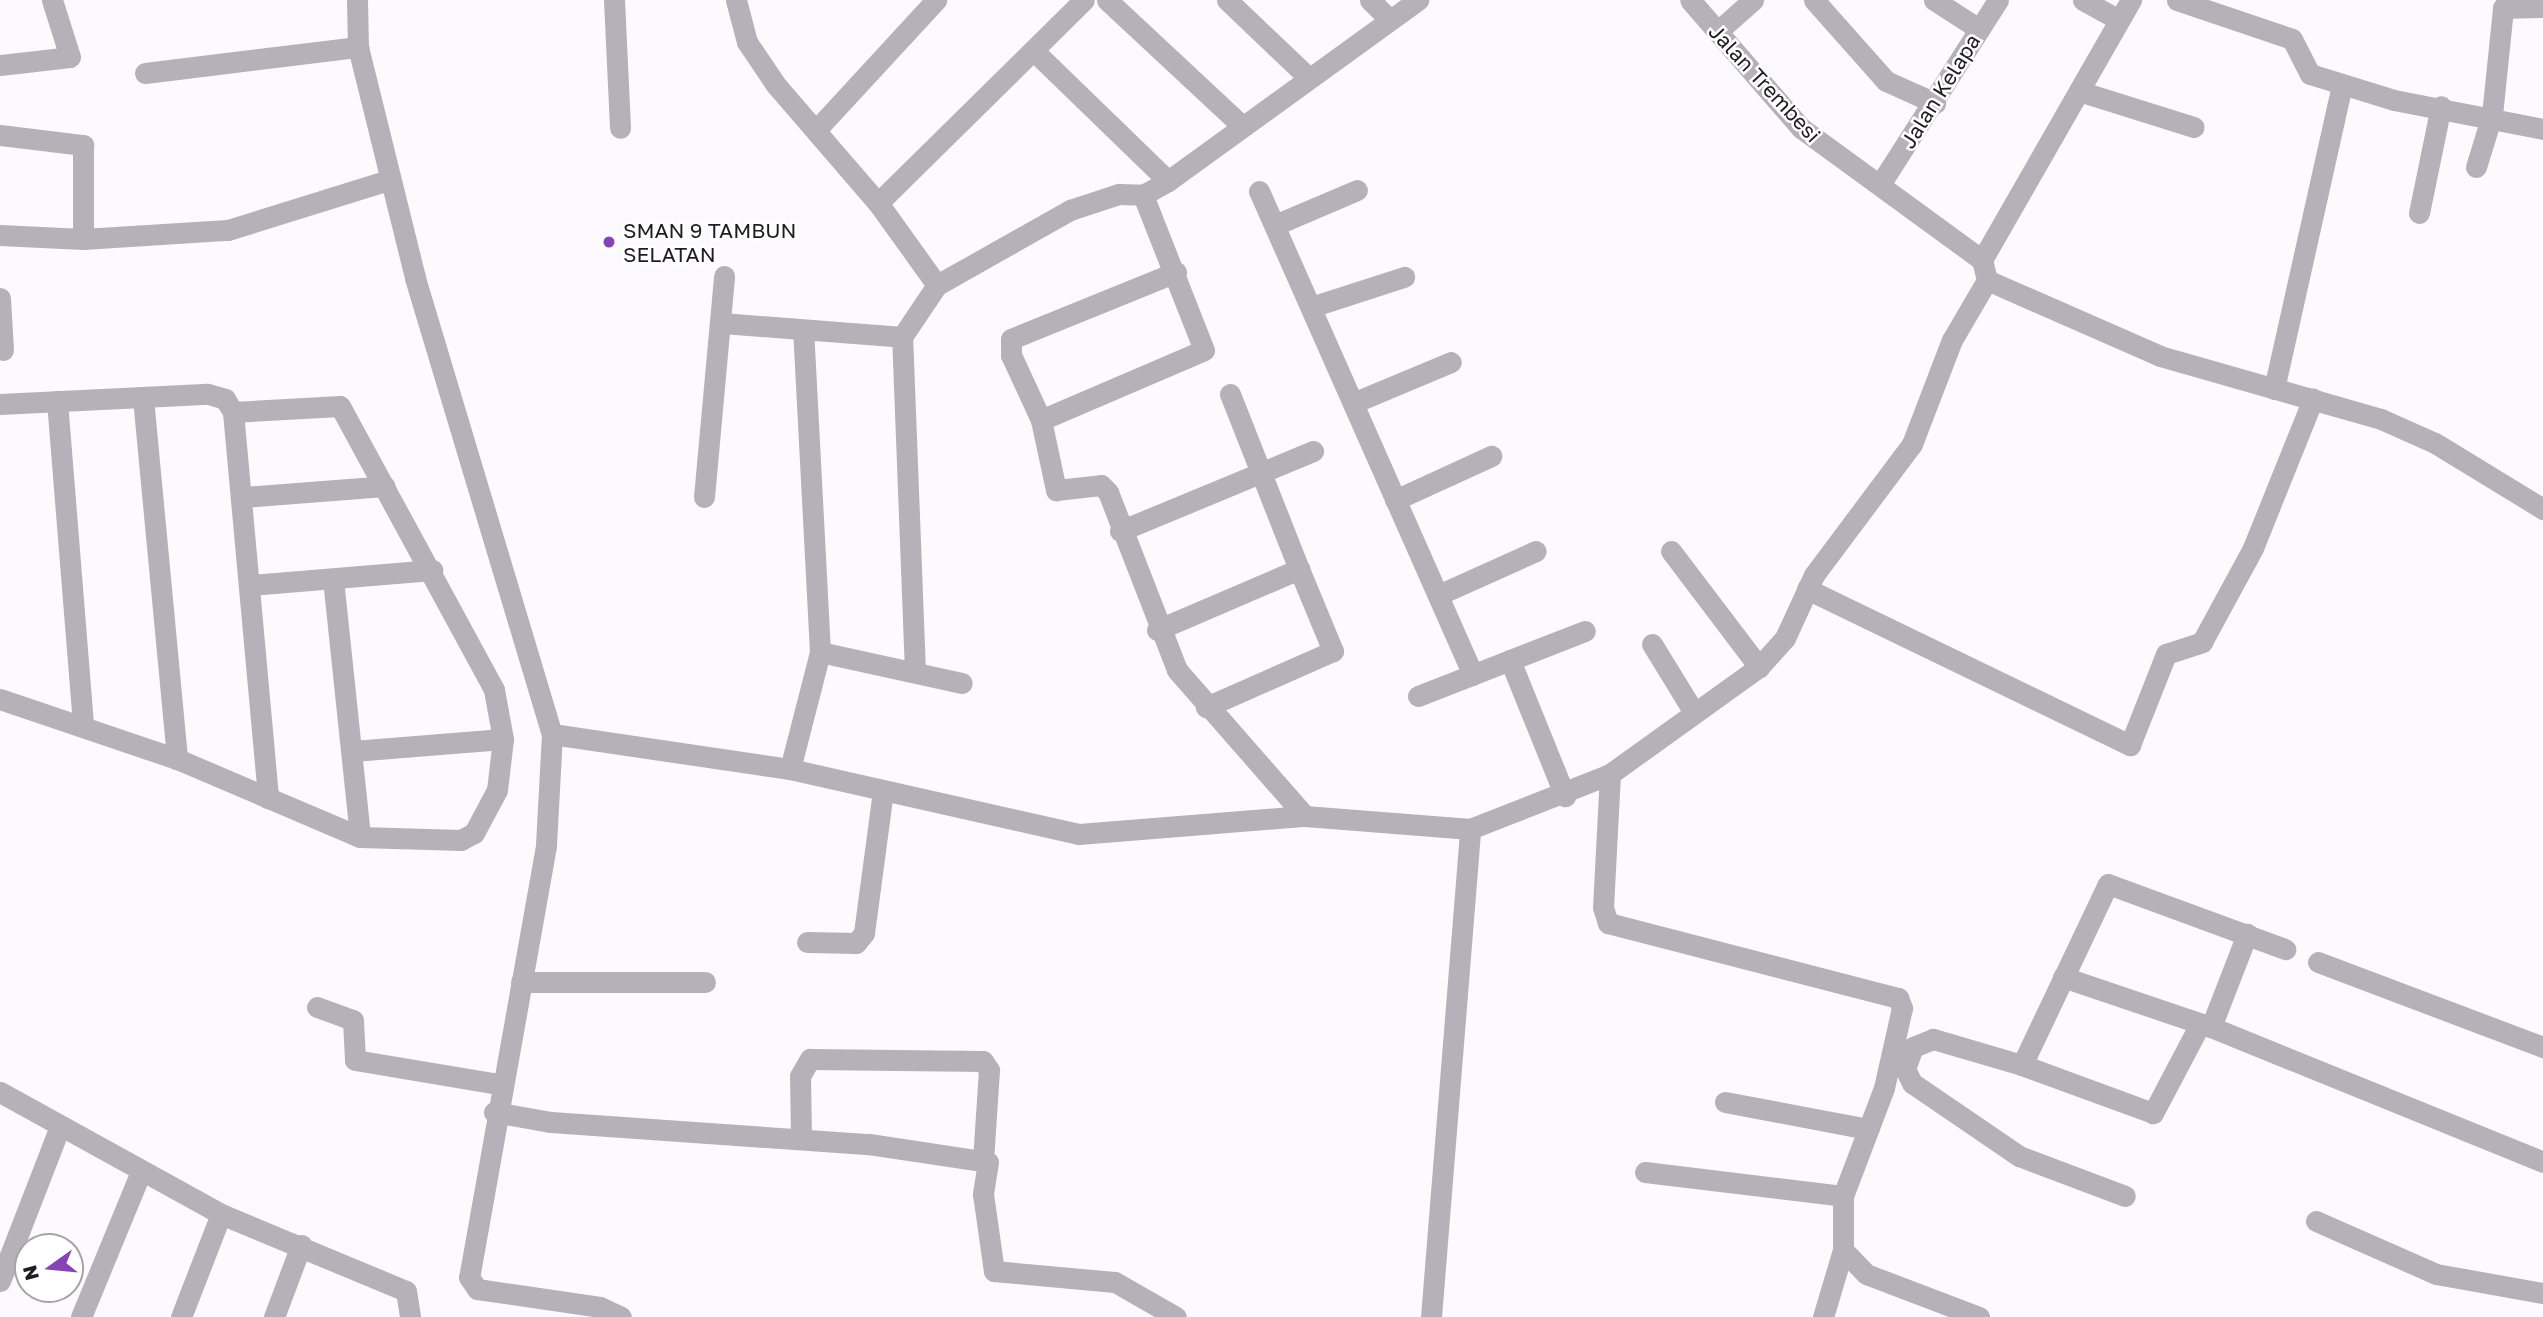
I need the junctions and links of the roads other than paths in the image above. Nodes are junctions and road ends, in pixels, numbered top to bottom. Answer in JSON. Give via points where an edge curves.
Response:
{"nodes":[{"id":1,"x":52,"y":0,"type":"edge"},
{"id":2,"x":357,"y":0,"type":"edge"},
{"id":3,"x":614,"y":0,"type":"edge"},
{"id":4,"x":736,"y":0,"type":"edge"},
{"id":5,"x":936,"y":0,"type":"edge"},
{"id":6,"x":1084,"y":0,"type":"edge"},
{"id":7,"x":1107,"y":0,"type":"edge"},
{"id":8,"x":1227,"y":0,"type":"edge"},
{"id":9,"x":1370,"y":0,"type":"edge"},
{"id":10,"x":1418,"y":0,"type":"edge"},
{"id":11,"x":1690,"y":0,"type":"edge"},
{"id":12,"x":1753,"y":0,"type":"edge"},
{"id":13,"x":1814,"y":0,"type":"edge"},
{"id":14,"x":1934,"y":0,"type":"edge"},
{"id":15,"x":1998,"y":0,"type":"edge"},
{"id":16,"x":2083,"y":0,"type":"edge"},
{"id":17,"x":2131,"y":0,"type":"edge"},
{"id":18,"x":2177,"y":0,"type":"edge"},
{"id":19,"x":2543,"y":7,"type":"edge"},
{"id":20,"x":1389,"y":19,"type":"junction"},
{"id":21,"x":2119,"y":20,"type":"junction"},
{"id":22,"x":1979,"y":29,"type":"junction"},
{"id":23,"x":1718,"y":32,"type":"junction"},
{"id":24,"x":358,"y":47,"type":"junction"},
{"id":25,"x":1035,"y":52,"type":"junction"},
{"id":26,"x":0,"y":65,"type":"edge"},
{"id":27,"x":145,"y":73,"type":"dead end"},
{"id":28,"x":1309,"y":78,"type":"junction"},
{"id":29,"x":2342,"y":85,"type":"junction"},
{"id":30,"x":2082,"y":92,"type":"junction"},
{"id":31,"x":1935,"y":103,"type":"junction"},
{"id":32,"x":2441,"y":106,"type":"junction"},
{"id":33,"x":2492,"y":115,"type":"junction"},
{"id":34,"x":1242,"y":126,"type":"junction"},
{"id":35,"x":2194,"y":127,"type":"dead end"},
{"id":36,"x":620,"y":128,"type":"dead end"},
{"id":37,"x":817,"y":128,"type":"junction"},
{"id":38,"x":2543,"y":129,"type":"edge"},
{"id":39,"x":0,"y":135,"type":"edge"},
{"id":40,"x":2476,"y":167,"type":"dead end"},
{"id":41,"x":389,"y":180,"type":"junction"},
{"id":42,"x":1168,"y":181,"type":"junction"},
{"id":43,"x":1881,"y":183,"type":"junction"},
{"id":44,"x":1357,"y":190,"type":"dead end"},
{"id":45,"x":1259,"y":191,"type":"dead end"},
{"id":46,"x":1143,"y":195,"type":"junction"},
{"id":47,"x":878,"y":202,"type":"junction"},
{"id":48,"x":2419,"y":213,"type":"dead end"},
{"id":49,"x":1275,"y":225,"type":"junction"},
{"id":50,"x":0,"y":236,"type":"edge"},
{"id":51,"x":83,"y":239,"type":"junction"},
{"id":52,"x":1984,"y":270,"type":"junction"},
{"id":53,"x":1175,"y":272,"type":"junction"},
{"id":54,"x":724,"y":276,"type":"dead end"},
{"id":55,"x":1404,"y":276,"type":"dead end"},
{"id":56,"x":937,"y":285,"type":"junction"},
{"id":57,"x":0,"y":298,"type":"edge"},
{"id":58,"x":1311,"y":307,"type":"junction"},
{"id":59,"x":722,"y":323,"type":"junction"},
{"id":60,"x":803,"y":330,"type":"junction"},
{"id":61,"x":902,"y":337,"type":"junction"},
{"id":62,"x":2,"y":340,"type":"edge"},
{"id":63,"x":1451,"y":362,"type":"dead end"},
{"id":64,"x":2274,"y":389,"type":"junction"},
{"id":65,"x":1230,"y":394,"type":"dead end"},
{"id":66,"x":143,"y":398,"type":"junction"},
{"id":67,"x":2313,"y":399,"type":"junction"},
{"id":68,"x":57,"y":401,"type":"junction"},
{"id":69,"x":1353,"y":403,"type":"junction"},
{"id":70,"x":0,"y":404,"type":"edge"},
{"id":71,"x":233,"y":412,"type":"junction"},
{"id":72,"x":1041,"y":420,"type":"junction"},
{"id":73,"x":1313,"y":451,"type":"dead end"},
{"id":74,"x":1491,"y":456,"type":"dead end"},
{"id":75,"x":1261,"y":473,"type":"junction"},
{"id":76,"x":385,"y":486,"type":"junction"},
{"id":77,"x":243,"y":497,"type":"junction"},
{"id":78,"x":704,"y":497,"type":"dead end"},
{"id":79,"x":1395,"y":499,"type":"junction"},
{"id":80,"x":2543,"y":509,"type":"edge"},
{"id":81,"x":1119,"y":531,"type":"junction"},
{"id":82,"x":1536,"y":551,"type":"dead end"},
{"id":83,"x":1671,"y":551,"type":"dead end"},
{"id":84,"x":1299,"y":569,"type":"junction"},
{"id":85,"x":432,"y":570,"type":"junction"},
{"id":86,"x":333,"y":579,"type":"junction"},
{"id":87,"x":250,"y":584,"type":"junction"},
{"id":88,"x":1807,"y":589,"type":"junction"},
{"id":89,"x":1438,"y":595,"type":"junction"},
{"id":90,"x":1157,"y":630,"type":"junction"},
{"id":91,"x":1585,"y":631,"type":"dead end"},
{"id":92,"x":1652,"y":644,"type":"dead end"},
{"id":93,"x":820,"y":652,"type":"junction"},
{"id":94,"x":1510,"y":660,"type":"junction"},
{"id":95,"x":1759,"y":667,"type":"junction"},
{"id":96,"x":915,"y":672,"type":"junction"},
{"id":97,"x":1473,"y":675,"type":"junction"},
{"id":98,"x":962,"y":683,"type":"dead end"},
{"id":99,"x":1418,"y":696,"type":"dead end"},
{"id":100,"x":0,"y":699,"type":"edge"},
{"id":101,"x":1206,"y":707,"type":"junction"},
{"id":102,"x":1693,"y":711,"type":"junction"},
{"id":103,"x":83,"y":725,"type":"junction"},
{"id":104,"x":552,"y":734,"type":"junction"},
{"id":105,"x":503,"y":739,"type":"junction"},
{"id":106,"x":353,"y":751,"type":"junction"},
{"id":107,"x":177,"y":759,"type":"junction"},
{"id":108,"x":790,"y":769,"type":"junction"},
{"id":109,"x":1610,"y":774,"type":"junction"},
{"id":110,"x":883,"y":790,"type":"junction"},
{"id":111,"x":1566,"y":796,"type":"junction"},
{"id":112,"x":268,"y":798,"type":"junction"},
{"id":113,"x":1305,"y":816,"type":"junction"},
{"id":114,"x":1469,"y":829,"type":"junction"},
{"id":115,"x":360,"y":837,"type":"junction"},
{"id":116,"x":2247,"y":934,"type":"junction"},
{"id":117,"x":807,"y":943,"type":"dead end"},
{"id":118,"x":2285,"y":949,"type":"dead end"},
{"id":119,"x":2318,"y":962,"type":"dead end"},
{"id":120,"x":2063,"y":977,"type":"junction"},
{"id":121,"x":521,"y":982,"type":"junction"},
{"id":122,"x":705,"y":982,"type":"dead end"},
{"id":123,"x":317,"y":1007,"type":"dead end"},
{"id":124,"x":2206,"y":1026,"type":"junction"},
{"id":125,"x":2543,"y":1047,"type":"edge"},
{"id":126,"x":2022,"y":1065,"type":"junction"},
{"id":127,"x":499,"y":1084,"type":"junction"},
{"id":128,"x":0,"y":1092,"type":"edge"},
{"id":129,"x":1725,"y":1102,"type":"dead end"},
{"id":130,"x":494,"y":1112,"type":"junction"},
{"id":131,"x":59,"y":1129,"type":"junction"},
{"id":132,"x":1868,"y":1129,"type":"junction"},
{"id":133,"x":801,"y":1138,"type":"junction"},
{"id":134,"x":983,"y":1161,"type":"junction"},
{"id":135,"x":2543,"y":1162,"type":"edge"},
{"id":136,"x":1645,"y":1172,"type":"dead end"},
{"id":137,"x":140,"y":1174,"type":"junction"},
{"id":138,"x":1843,"y":1196,"type":"junction"},
{"id":139,"x":2125,"y":1196,"type":"dead end"},
{"id":140,"x":221,"y":1214,"type":"junction"},
{"id":141,"x":2316,"y":1221,"type":"dead end"},
{"id":142,"x":300,"y":1245,"type":"junction"},
{"id":143,"x":1843,"y":1250,"type":"junction"},
{"id":144,"x":0,"y":1281,"type":"edge"},
{"id":145,"x":2543,"y":1293,"type":"edge"},
{"id":146,"x":80,"y":1317,"type":"edge"},
{"id":147,"x":181,"y":1317,"type":"edge"},
{"id":148,"x":274,"y":1317,"type":"edge"},
{"id":149,"x":410,"y":1317,"type":"edge"},
{"id":150,"x":621,"y":1317,"type":"edge"},
{"id":151,"x":1176,"y":1317,"type":"edge"},
{"id":152,"x":1431,"y":1317,"type":"edge"},
{"id":153,"x":1823,"y":1317,"type":"edge"},
{"id":154,"x":1979,"y":1317,"type":"edge"}],
"edges":[{"from":1,"to":26,"type":"street","via":[[70,57]]},
{"from":2,"to":24,"type":"street"},
{"from":3,"to":36,"type":"street"},
{"from":4,"to":37,"type":"street","via":[[747,42]]},
{"from":5,"to":37,"type":"street"},
{"from":6,"to":25,"type":"street"},
{"from":7,"to":34,"type":"street"},
{"from":8,"to":28,"type":"street"},
{"from":9,"to":20,"type":"street"},
{"from":10,"to":20,"type":"street"},
{"from":11,"to":23,"type":"street","name":"Jalan Trembesi"},
{"from":12,"to":23,"type":"street"},
{"from":13,"to":31,"type":"street","via":[[1886,81]]},
{"from":14,"to":22,"type":"street"},
{"from":15,"to":22,"type":"street","name":"Jalan Kelapa"},
{"from":16,"to":21,"type":"street"},
{"from":17,"to":21,"type":"street"},
{"from":18,"to":29,"type":"street","via":[[2292,39],[2310,74]]},
{"from":19,"to":33,"type":"street","via":[[2503,8]]},
{"from":20,"to":28,"type":"street"},
{"from":21,"to":30,"type":"street"},
{"from":22,"to":31,"type":"street","name":"Jalan Kelapa"},
{"from":23,"to":43,"type":"street","name":"Jalan Trembesi","via":[[1801,128]]},
{"from":24,"to":27,"type":"street"},
{"from":24,"to":41,"type":"street"},
{"from":25,"to":42,"type":"street"},
{"from":25,"to":47,"type":"street"},
{"from":28,"to":34,"type":"street"},
{"from":29,"to":32,"type":"street"},
{"from":29,"to":64,"type":"street"},
{"from":30,"to":35,"type":"street"},
{"from":30,"to":52,"type":"street"},
{"from":31,"to":43,"type":"street","name":"Jalan Kelapa"},
{"from":32,"to":33,"type":"street"},
{"from":32,"to":48,"type":"street"},
{"from":33,"to":38,"type":"street"},
{"from":33,"to":40,"type":"street"},
{"from":34,"to":42,"type":"street"},
{"from":37,"to":47,"type":"street"},
{"from":39,"to":51,"type":"street","via":[[83,145]]},
{"from":41,"to":51,"type":"street","via":[[228,230]]},
{"from":41,"to":104,"type":"street"},
{"from":42,"to":46,"type":"street"},
{"from":43,"to":52,"type":"street","name":"Jalan Trembesi"},
{"from":44,"to":49,"type":"street"},
{"from":45,"to":49,"type":"street"},
{"from":46,"to":53,"type":"street"},
{"from":46,"to":56,"type":"street","via":[[1119,194],[1070,210]]},
{"from":47,"to":56,"type":"street"},
{"from":49,"to":58,"type":"street"},
{"from":50,"to":51,"type":"street"},
{"from":52,"to":64,"type":"street","name":"Jalan Trembesi","via":[[2160,356]]},
{"from":52,"to":88,"type":"street","via":[[1912,444]]},
{"from":53,"to":72,"type":"street","via":[[1204,350]]},
{"from":53,"to":72,"type":"street","via":[[1012,340],[1010,355]]},
{"from":54,"to":59,"type":"street"},
{"from":55,"to":58,"type":"street"},
{"from":56,"to":61,"type":"street"},
{"from":57,"to":62,"type":"street"},
{"from":58,"to":69,"type":"street"},
{"from":59,"to":60,"type":"street"},
{"from":59,"to":78,"type":"street"},
{"from":60,"to":61,"type":"street"},
{"from":60,"to":93,"type":"street"},
{"from":61,"to":96,"type":"street"},
{"from":63,"to":69,"type":"street"},
{"from":64,"to":67,"type":"street","name":"Jalan Trembesi"},
{"from":65,"to":75,"type":"street"},
{"from":66,"to":68,"type":"street"},
{"from":66,"to":71,"type":"street","via":[[208,394],[225,399]]},
{"from":66,"to":107,"type":"street"},
{"from":67,"to":80,"type":"street","name":"Jalan Trembesi","via":[[2435,443]]},
{"from":67,"to":88,"type":"street","via":[[2253,548],[2202,642],[2166,654],[2130,745]]},
{"from":68,"to":70,"type":"street"},
{"from":68,"to":103,"type":"street"},
{"from":69,"to":79,"type":"street"},
{"from":71,"to":76,"type":"street","via":[[340,406]]},
{"from":71,"to":77,"type":"street"},
{"from":72,"to":81,"type":"street","via":[[1056,490],[1101,485]]},
{"from":73,"to":75,"type":"street"},
{"from":74,"to":79,"type":"street"},
{"from":75,"to":81,"type":"street"},
{"from":75,"to":84,"type":"street"},
{"from":76,"to":77,"type":"street"},
{"from":76,"to":85,"type":"street"},
{"from":77,"to":87,"type":"street"},
{"from":79,"to":89,"type":"street"},
{"from":81,"to":90,"type":"street"},
{"from":82,"to":89,"type":"street"},
{"from":83,"to":95,"type":"street"},
{"from":84,"to":90,"type":"street"},
{"from":84,"to":101,"type":"street","via":[[1333,650]]},
{"from":85,"to":86,"type":"street"},
{"from":85,"to":105,"type":"street","via":[[494,690]]},
{"from":86,"to":87,"type":"street"},
{"from":86,"to":106,"type":"street"},
{"from":87,"to":112,"type":"street"},
{"from":88,"to":95,"type":"street","via":[[1785,638]]},
{"from":89,"to":97,"type":"street"},
{"from":90,"to":101,"type":"street","via":[[1177,670]]},
{"from":91,"to":94,"type":"street"},
{"from":92,"to":102,"type":"street"},
{"from":93,"to":96,"type":"street"},
{"from":93,"to":108,"type":"street"},
{"from":94,"to":97,"type":"street"},
{"from":94,"to":111,"type":"street"},
{"from":95,"to":102,"type":"street"},
{"from":96,"to":98,"type":"street"},
{"from":97,"to":99,"type":"street"},
{"from":100,"to":103,"type":"street"},
{"from":101,"to":113,"type":"street"},
{"from":102,"to":109,"type":"street"},
{"from":103,"to":107,"type":"street"},
{"from":104,"to":108,"type":"street"},
{"from":104,"to":121,"type":"street","via":[[545,846]]},
{"from":105,"to":106,"type":"street"},
{"from":105,"to":115,"type":"street","via":[[497,790],[474,833],[441,843]]},
{"from":106,"to":115,"type":"street"},
{"from":107,"to":112,"type":"street"},
{"from":108,"to":110,"type":"street"},
{"from":109,"to":111,"type":"street"},
{"from":109,"to":132,"type":"street","via":[[1603,907],[1608,923],[1898,998],[1898,1026]]},
{"from":110,"to":113,"type":"street","via":[[1079,834]]},
{"from":110,"to":117,"type":"street","via":[[864,933],[856,943]]},
{"from":111,"to":114,"type":"street"},
{"from":112,"to":115,"type":"street"},
{"from":113,"to":114,"type":"street"},
{"from":114,"to":152,"type":"street"},
{"from":116,"to":118,"type":"street"},
{"from":116,"to":120,"type":"street","via":[[2114,882],[2103,888]]},
{"from":116,"to":124,"type":"street"},
{"from":119,"to":125,"type":"street"},
{"from":120,"to":124,"type":"street"},
{"from":120,"to":126,"type":"street"},
{"from":121,"to":122,"type":"street"},
{"from":121,"to":127,"type":"street"},
{"from":123,"to":127,"type":"street","via":[[353,1020],[355,1060]]},
{"from":124,"to":126,"type":"street","via":[[2153,1113]]},
{"from":124,"to":135,"type":"street"},
{"from":126,"to":139,"type":"street","via":[[1933,1039],[1913,1047],[1905,1069],[1912,1083],[2019,1156]]},
{"from":127,"to":130,"type":"street"},
{"from":128,"to":131,"type":"street"},
{"from":129,"to":132,"type":"street"},
{"from":130,"to":133,"type":"street","via":[[551,1122]]},
{"from":130,"to":150,"type":"street","via":[[470,1283]]},
{"from":131,"to":137,"type":"street"},
{"from":131,"to":144,"type":"street"},
{"from":132,"to":138,"type":"street"},
{"from":133,"to":134,"type":"street"},
{"from":133,"to":134,"type":"street","via":[[800,1076],[810,1059],[983,1061],[989,1070]]},
{"from":134,"to":151,"type":"street","via":[[994,1271],[1115,1282]]},
{"from":136,"to":138,"type":"street"},
{"from":137,"to":140,"type":"street"},
{"from":137,"to":146,"type":"street"},
{"from":138,"to":143,"type":"street"},
{"from":140,"to":142,"type":"street"},
{"from":140,"to":147,"type":"street"},
{"from":141,"to":145,"type":"street","via":[[2436,1275]]},
{"from":142,"to":148,"type":"street"},
{"from":142,"to":149,"type":"street","via":[[406,1291]]},
{"from":143,"to":153,"type":"street"},
{"from":143,"to":154,"type":"street","via":[[1866,1274]]}]}
